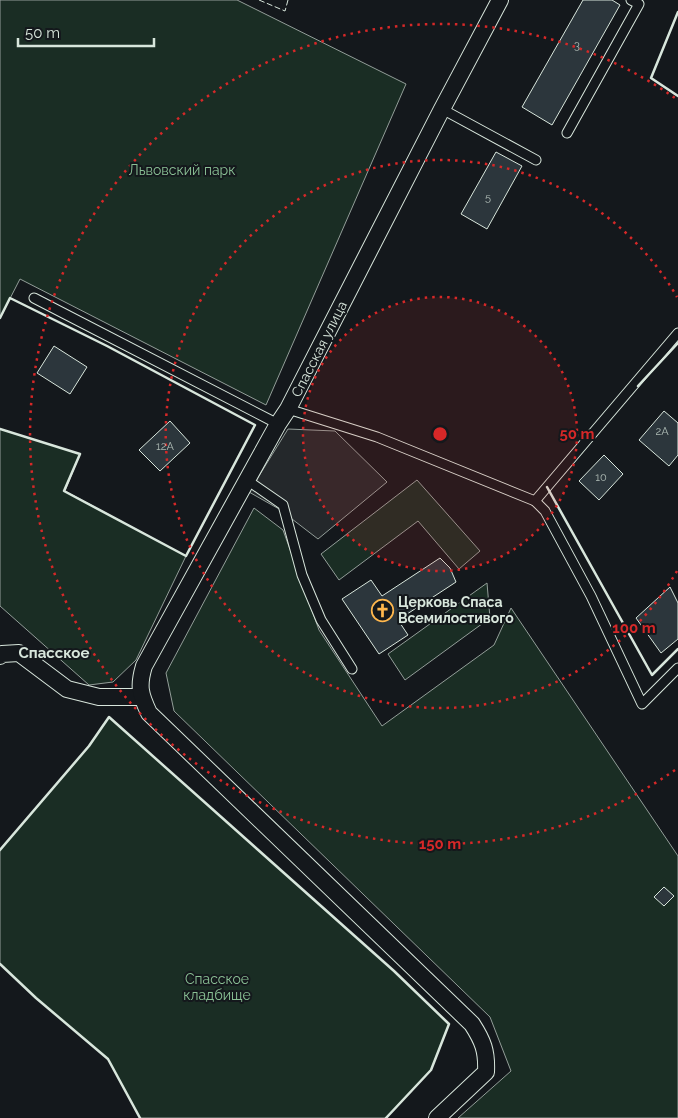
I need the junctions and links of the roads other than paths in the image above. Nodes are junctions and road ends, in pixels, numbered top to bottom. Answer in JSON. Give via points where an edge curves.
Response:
{"nodes":[{"id":1,"x":500,"y":0,"type":"edge"},
{"id":2,"x":631,"y":0,"type":"edge"},
{"id":3,"x":442,"y":109,"type":"junction"},
{"id":4,"x":567,"y":133,"type":"dead end"},
{"id":5,"x":536,"y":160,"type":"dead end"},
{"id":6,"x":34,"y":298,"type":"dead end"},
{"id":7,"x":678,"y":333,"type":"edge"},
{"id":8,"x":288,"y":409,"type":"junction"},
{"id":9,"x":278,"y":424,"type":"junction"},
{"id":10,"x":247,"y":480,"type":"junction"},
{"id":11,"x":535,"y":501,"type":"junction"},
{"id":12,"x":1,"y":654,"type":"edge"},
{"id":13,"x":678,"y":668,"type":"edge"},
{"id":14,"x":352,"y":669,"type":"dead end"},
{"id":15,"x":141,"y":697,"type":"junction"},
{"id":16,"x":437,"y":1118,"type":"edge"}],
"edges":[{"from":1,"to":3,"type":"street","name":"Спасская улица"},
{"from":2,"to":4,"type":"lane","via":[[639,4]]},
{"from":3,"to":5,"type":"lane"},
{"from":3,"to":8,"type":"street","name":"Спасская улица"},
{"from":6,"to":9,"type":"lane"},
{"from":7,"to":11,"type":"lane"},
{"from":8,"to":9,"type":"street","name":"Спасская улица"},
{"from":8,"to":11,"type":"lane","via":[[377,437]]},
{"from":9,"to":10,"type":"street","name":"Спасская улица"},
{"from":10,"to":14,"type":"lane","via":[[283,505],[302,574],[321,620]]},
{"from":10,"to":15,"type":"street","name":"Спасская улица","via":[[144,666],[140,681]]},
{"from":11,"to":13,"type":"lane","via":[[545,511],[591,596],[642,704]]},
{"from":12,"to":15,"type":"street","via":[[19,654],[67,689],[99,697]]},
{"from":15,"to":16,"type":"street","via":[[149,712],[472,1024],[487,1057],[486,1072]]}]}
